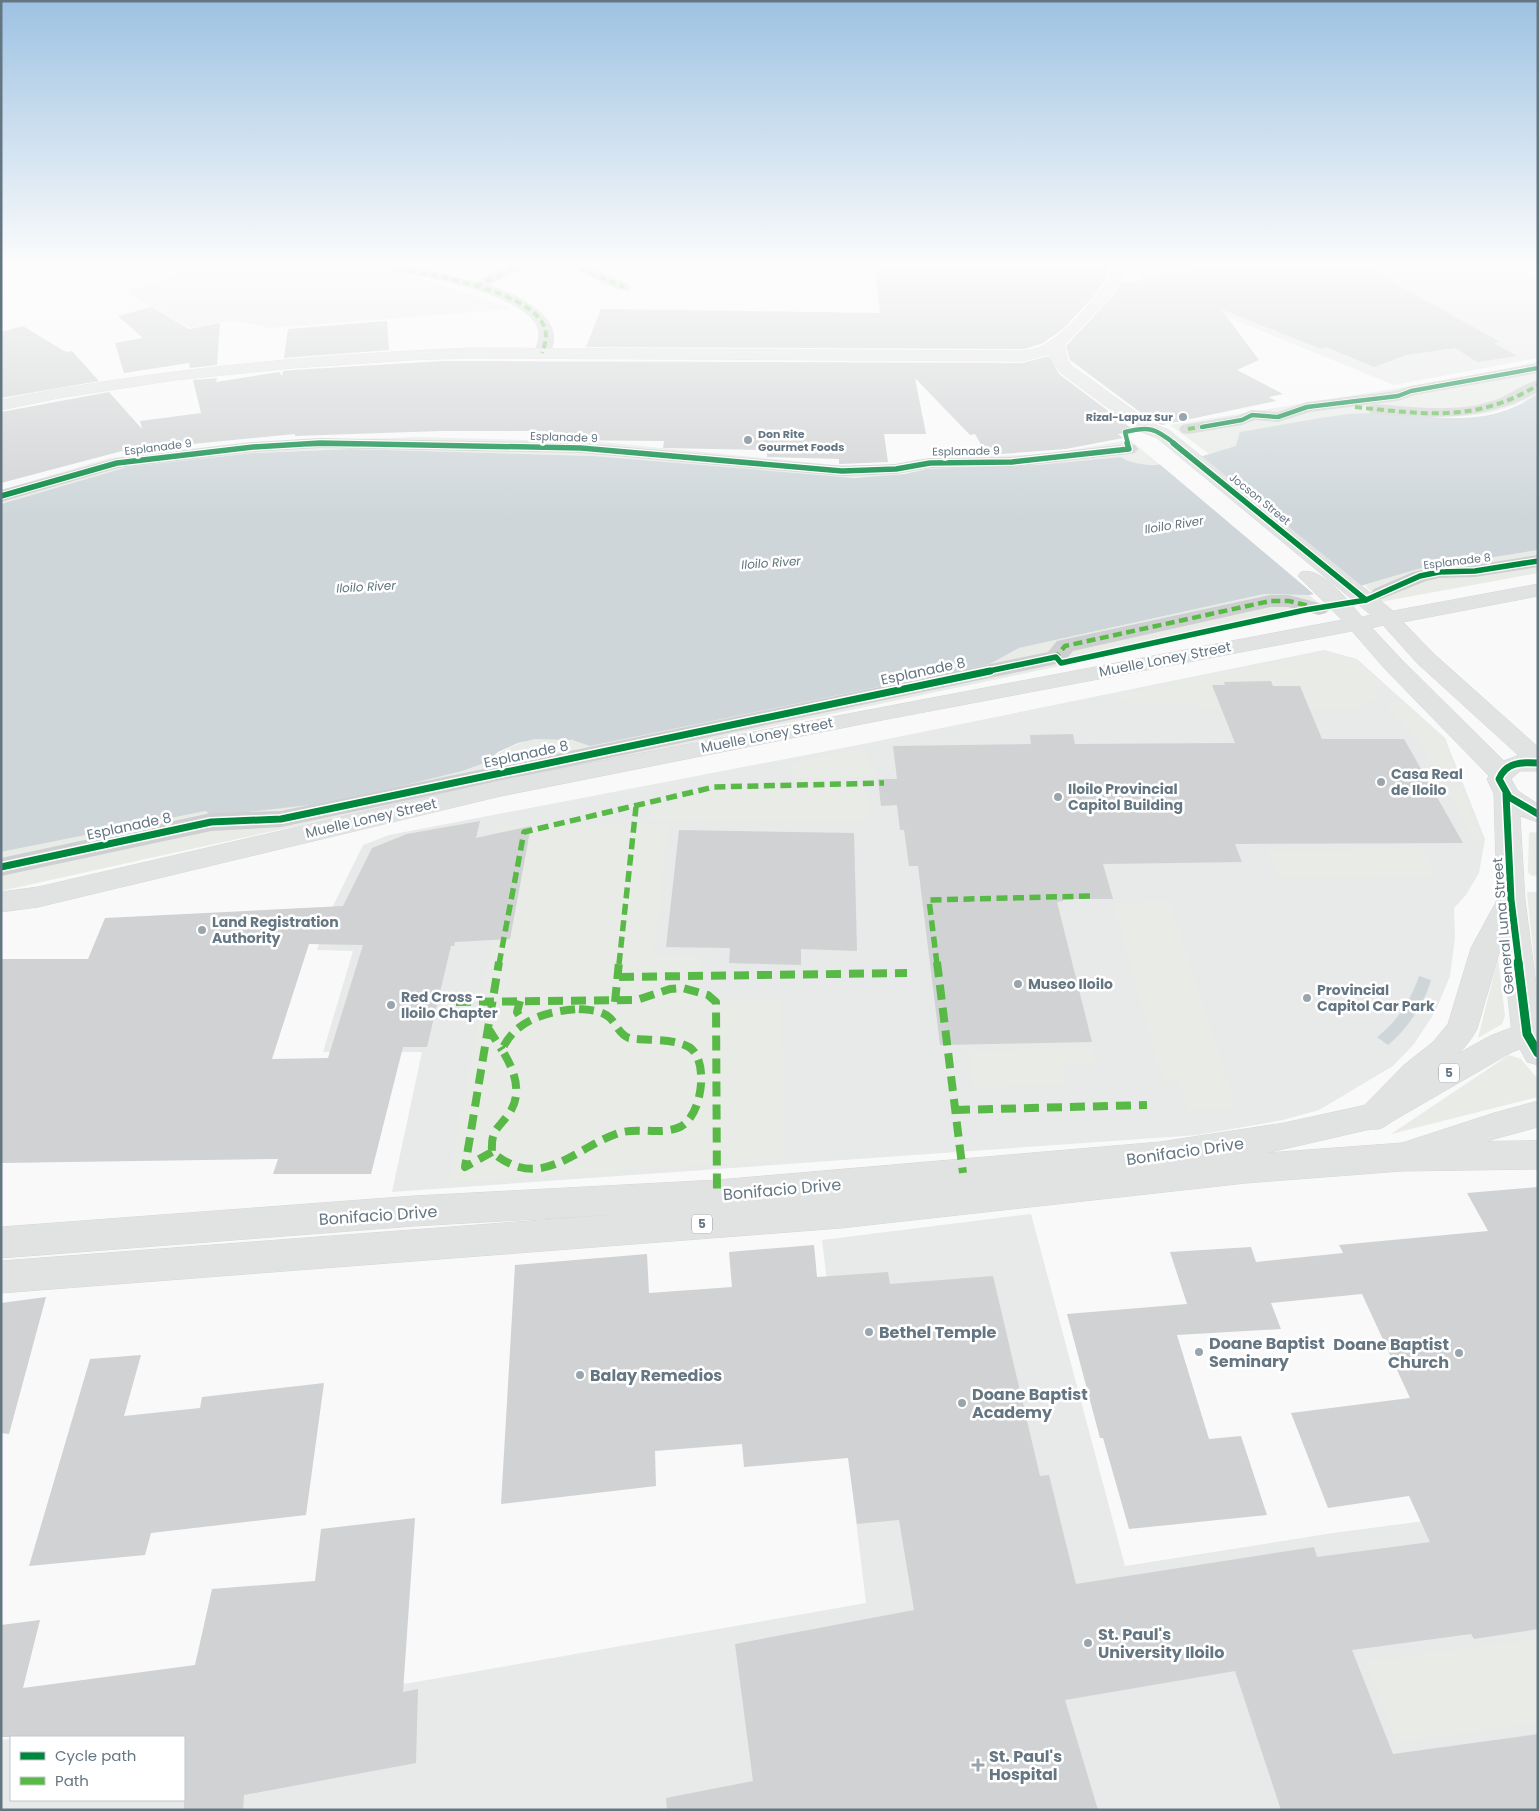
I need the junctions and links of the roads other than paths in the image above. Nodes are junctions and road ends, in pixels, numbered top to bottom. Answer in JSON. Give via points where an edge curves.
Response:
{"nodes":[{"id":1,"x":544,"y":349,"type":"edge"},
{"id":2,"x":1049,"y":349,"type":"edge"},
{"id":3,"x":1057,"y":349,"type":"edge"},
{"id":4,"x":542,"y":354,"type":"junction"},
{"id":5,"x":1022,"y":356,"type":"junction"},
{"id":6,"x":1538,"y":368,"type":"edge"},
{"id":7,"x":1066,"y":369,"type":"junction"},
{"id":8,"x":1538,"y":385,"type":"edge"},
{"id":9,"x":1,"y":405,"type":"edge"},
{"id":10,"x":1332,"y":405,"type":"junction"},
{"id":11,"x":1188,"y":429,"type":"dead end"},
{"id":12,"x":1145,"y":437,"type":"junction"},
{"id":13,"x":1,"y":496,"type":"edge"},
{"id":14,"x":1538,"y":561,"type":"edge"},
{"id":15,"x":1538,"y":590,"type":"edge"},
{"id":16,"x":1381,"y":593,"type":"dead end"},
{"id":17,"x":1327,"y":604,"type":"junction"},
{"id":18,"x":1387,"y":618,"type":"junction"},
{"id":19,"x":1355,"y":624,"type":"junction"},
{"id":20,"x":1538,"y":762,"type":"edge"},
{"id":21,"x":1503,"y":784,"type":"junction"},
{"id":22,"x":1538,"y":814,"type":"edge"},
{"id":23,"x":1,"y":867,"type":"edge"},
{"id":24,"x":1511,"y":900,"type":"junction"},
{"id":25,"x":1,"y":902,"type":"edge"},
{"id":26,"x":1534,"y":1039,"type":"edge"},
{"id":27,"x":1538,"y":1114,"type":"edge"},
{"id":28,"x":1373,"y":1116,"type":"junction"},
{"id":29,"x":1538,"y":1155,"type":"edge"},
{"id":30,"x":1402,"y":1158,"type":"junction"},
{"id":31,"x":1,"y":1243,"type":"edge"},
{"id":32,"x":1,"y":1277,"type":"edge"}],
"edges":[{"from":1,"to":4,"type":"street"},
{"from":2,"to":5,"type":"main road"},
{"from":3,"to":7,"type":"main road"},
{"from":4,"to":5,"type":"main road"},
{"from":4,"to":9,"type":"main road","via":[[404,356],[228,369],[150,378]]},
{"from":5,"to":7,"type":"main road","name":"Jocson Street"},
{"from":6,"to":10,"type":"street","via":[[1398,396]]},
{"from":7,"to":12,"type":"main road","name":"Jocson Street"},
{"from":8,"to":10,"type":"street","via":[[1498,406],[1463,412]]},
{"from":10,"to":11,"type":"street"},
{"from":12,"to":13,"type":"street","name":"Esplanade 9","via":[[1021,461],[930,463],[860,472],[581,448],[320,443],[117,463]]},
{"from":12,"to":17,"type":"main road","name":"Jocson Street"},
{"from":12,"to":18,"type":"main road","name":"Jocson Street"},
{"from":14,"to":16,"type":"street","name":"Esplanade 8","via":[[1475,571],[1438,572]]},
{"from":15,"to":18,"type":"main road","name":"Muelle Loney Street"},
{"from":17,"to":19,"type":"main road","name":"Jocson Street"},
{"from":17,"to":23,"type":"street","name":"Esplanade 8","via":[[1270,601],[1064,646],[1056,657],[281,819],[211,822]]},
{"from":18,"to":19,"type":"main road","name":"Muelle Loney Street"},
{"from":18,"to":20,"type":"main road","name":"Jocson Street","via":[[1425,658]]},
{"from":19,"to":21,"type":"main road","name":"Jocson Street"},
{"from":19,"to":25,"type":"main road","name":"Muelle Loney Street","via":[[872,714],[501,788],[38,897]]},
{"from":20,"to":21,"type":"main road","via":[[1506,767]]},
{"from":21,"to":22,"type":"main road","name":"Jocson Street","via":[[1515,802]]},
{"from":21,"to":24,"type":"main road","name":"General Luna Street"},
{"from":24,"to":26,"type":"main road","name":"General Luna Street"},
{"from":24,"to":28,"type":"main road","via":[[1485,948],[1462,1029],[1444,1051],[1415,1074]]},
{"from":26,"to":28,"type":"main road","name":"Bonifacio Drive","number":"5","via":[[1501,1044]]},
{"from":27,"to":30,"type":"main road","name":"Bonifacio Drive","number":"5"},
{"from":28,"to":31,"type":"main road","name":"Bonifacio Drive","number":"5","via":[[1284,1137],[1120,1160],[717,1195],[414,1212]]},
{"from":29,"to":30,"type":"main road"},
{"from":30,"to":32,"type":"main road","name":"Bonifacio Drive","number":"5","via":[[1246,1169],[841,1213]]}]}
